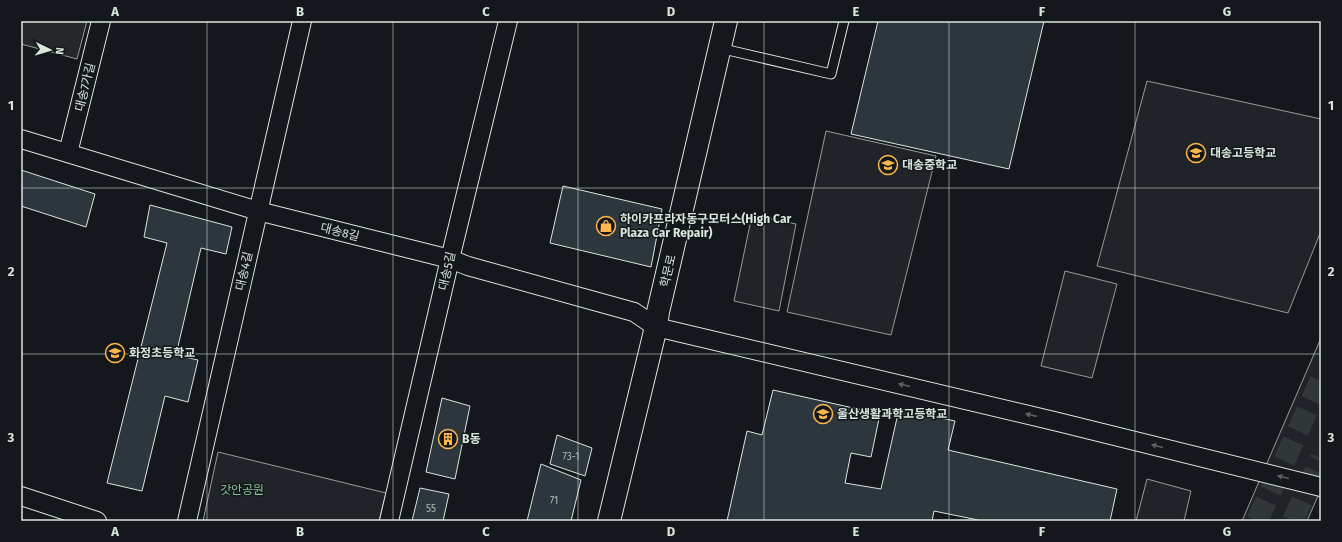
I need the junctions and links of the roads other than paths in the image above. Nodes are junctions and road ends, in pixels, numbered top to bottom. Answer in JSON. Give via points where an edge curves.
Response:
{"nodes":[{"id":1,"x":101,"y":21,"type":"edge"},
{"id":2,"x":302,"y":21,"type":"edge"},
{"id":3,"x":508,"y":21,"type":"edge"},
{"id":4,"x":726,"y":21,"type":"edge"},
{"id":5,"x":844,"y":21,"type":"edge"},
{"id":6,"x":720,"y":48,"type":"junction"},
{"id":7,"x":21,"y":139,"type":"edge"},
{"id":8,"x":68,"y":154,"type":"junction"},
{"id":9,"x":258,"y":211,"type":"junction"},
{"id":10,"x":450,"y":259,"type":"junction"},
{"id":11,"x":656,"y":327,"type":"junction"},
{"id":12,"x":1321,"y":487,"type":"edge"},
{"id":13,"x":21,"y":496,"type":"edge"},
{"id":14,"x":96,"y":521,"type":"edge"},
{"id":15,"x":187,"y":521,"type":"edge"},
{"id":16,"x":389,"y":521,"type":"edge"},
{"id":17,"x":609,"y":521,"type":"edge"}],
"edges":[{"from":1,"to":8,"type":"street","name":"대송7가길"},
{"from":2,"to":9,"type":"street","name":"대송4길"},
{"from":3,"to":10,"type":"street","name":"대송5길"},
{"from":4,"to":6,"type":"street","name":"학문로"},
{"from":5,"to":6,"type":"lane","via":[[832,74]]},
{"from":6,"to":11,"type":"street","name":"학문로"},
{"from":7,"to":8,"type":"street","name":"대송8길"},
{"from":8,"to":9,"type":"street","name":"대송8길"},
{"from":9,"to":10,"type":"street","name":"대송8길"},
{"from":9,"to":15,"type":"street","name":"대송4길"},
{"from":10,"to":11,"type":"street","name":"대송8길","via":[[634,312]]},
{"from":10,"to":16,"type":"street","name":"대송5길"},
{"from":12,"to":11,"type":"street","one_way":true},
{"from":11,"to":17,"type":"street","name":"학문로"},
{"from":13,"to":14,"type":"street"}]}
